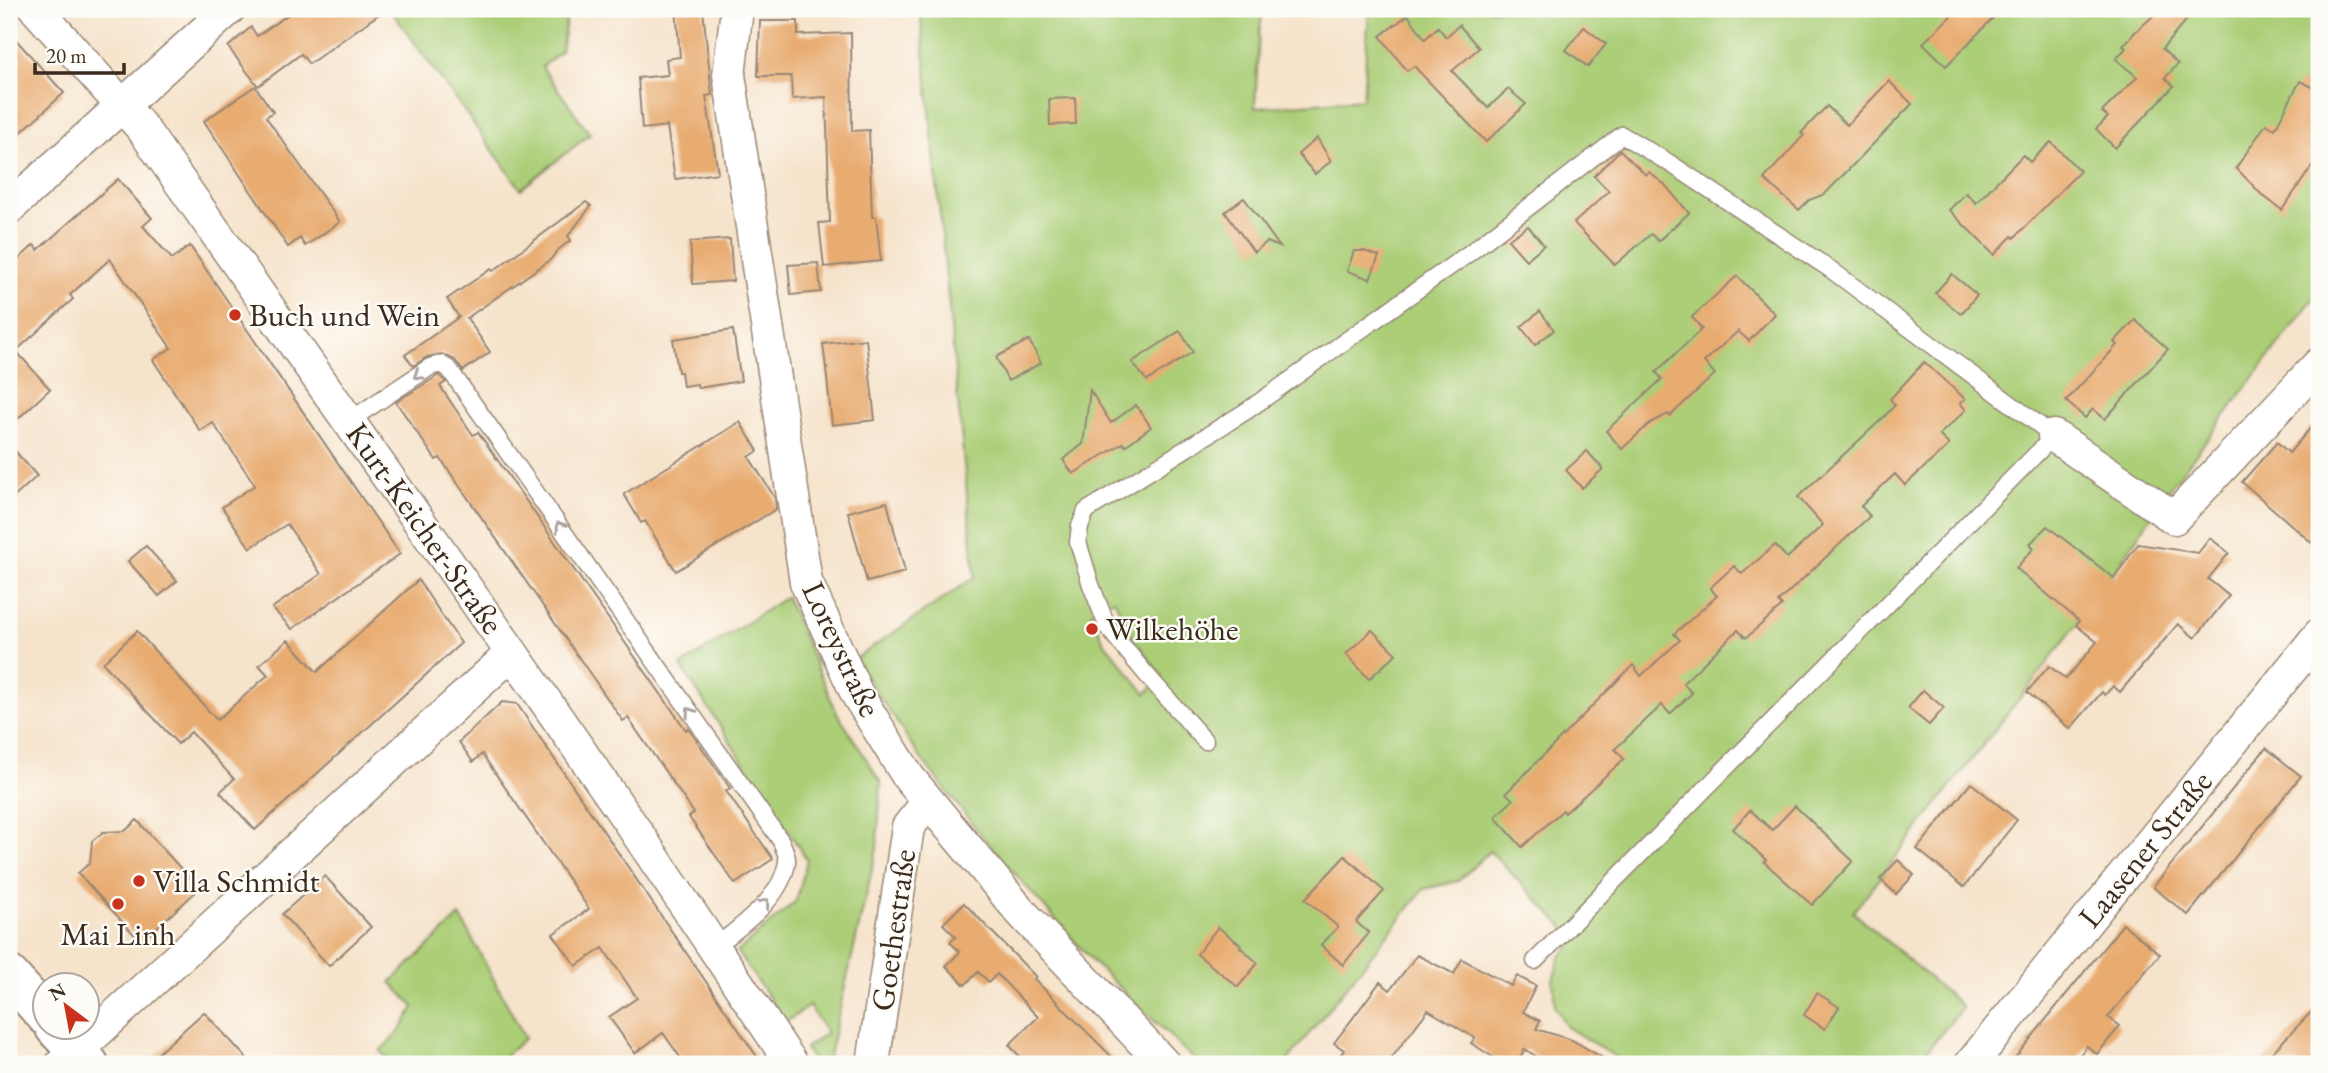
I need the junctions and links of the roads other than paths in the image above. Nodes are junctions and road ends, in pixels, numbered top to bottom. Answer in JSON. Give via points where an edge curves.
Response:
{"nodes":[{"id":1,"x":36,"y":9,"type":"edge"},
{"id":2,"x":229,"y":9,"type":"edge"},
{"id":3,"x":737,"y":9,"type":"edge"},
{"id":4,"x":122,"y":106,"type":"junction"},
{"id":5,"x":9,"y":208,"type":"edge"},
{"id":6,"x":2319,"y":364,"type":"edge"},
{"id":7,"x":349,"y":421,"type":"junction"},
{"id":8,"x":2054,"y":436,"type":"junction"},
{"id":9,"x":2319,"y":635,"type":"edge"},
{"id":10,"x":512,"y":653,"type":"junction"},
{"id":11,"x":1205,"y":741,"type":"dead end"},
{"id":12,"x":928,"y":802,"type":"junction"},
{"id":13,"x":714,"y":948,"type":"junction"},
{"id":14,"x":1535,"y":961,"type":"dead end"},
{"id":15,"x":9,"y":975,"type":"edge"},
{"id":16,"x":32,"y":1000,"type":"edge"},
{"id":17,"x":71,"y":1052,"type":"edge"},
{"id":18,"x":792,"y":1064,"type":"edge"},
{"id":19,"x":873,"y":1064,"type":"edge"},
{"id":20,"x":1164,"y":1064,"type":"edge"},
{"id":21,"x":1971,"y":1064,"type":"edge"}],
"edges":[{"from":1,"to":4,"type":"street","name":"Kurt-Keicher-Straße"},
{"from":2,"to":4,"type":"street"},
{"from":3,"to":12,"type":"street","name":"Loreystraße","via":[[729,75],[806,582],[857,694]]},
{"from":4,"to":5,"type":"street"},
{"from":4,"to":7,"type":"street","name":"Kurt-Keicher-Straße"},
{"from":6,"to":8,"type":"street","via":[[2174,518]]},
{"from":7,"to":10,"type":"street","name":"Kurt-Keicher-Straße"},
{"from":13,"to":7,"type":"lane","one_way":true,"via":[[763,908],[782,879],[788,859],[781,841],[449,369],[441,364],[430,367]]},
{"from":8,"to":11,"type":"lane","via":[[1830,269],[1622,135],[1468,254],[1259,403],[1086,511],[1078,542],[1108,628]]},
{"from":8,"to":14,"type":"lane"},
{"from":9,"to":21,"type":"street","name":"Laasener Straße"},
{"from":10,"to":13,"type":"street","name":"Kurt-Keicher-Straße"},
{"from":10,"to":17,"type":"street"},
{"from":12,"to":19,"type":"street","name":"Goethestraße","via":[[908,827]]},
{"from":12,"to":20,"type":"street","name":"Loreystraße","via":[[1020,911]]},
{"from":13,"to":18,"type":"street","name":"Kurt-Keicher-Straße"},
{"from":15,"to":16,"type":"street"}]}
